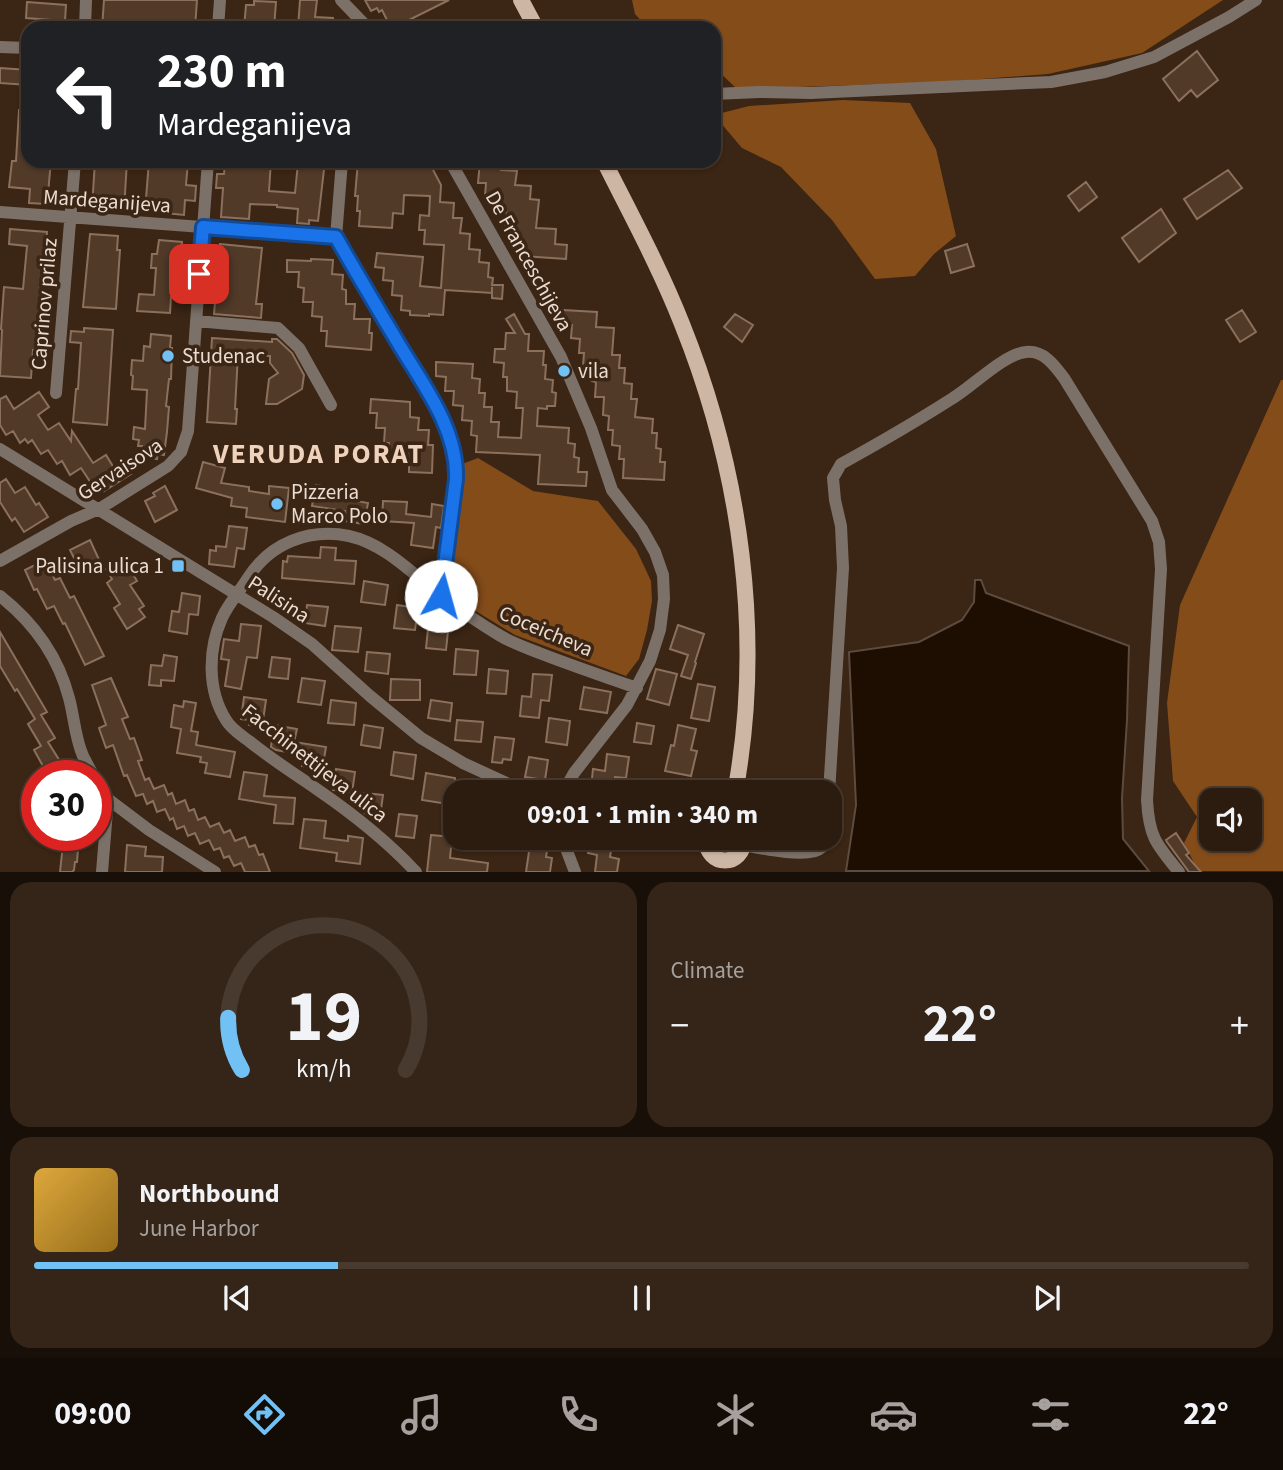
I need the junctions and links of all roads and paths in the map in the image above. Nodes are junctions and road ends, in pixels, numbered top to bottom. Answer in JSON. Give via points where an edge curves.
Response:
{"nodes":[{"id":1,"x":86,"y":0,"type":"edge"},
{"id":2,"x":220,"y":0,"type":"edge"},
{"id":3,"x":341,"y":0,"type":"edge"},
{"id":4,"x":521,"y":0,"type":"edge"},
{"id":5,"x":1256,"y":0,"type":"edge"},
{"id":6,"x":85,"y":21,"type":"edge"},
{"id":7,"x":218,"y":21,"type":"edge"},
{"id":8,"x":360,"y":21,"type":"edge"},
{"id":9,"x":532,"y":21,"type":"edge"},
{"id":10,"x":0,"y":47,"type":"edge"},
{"id":11,"x":21,"y":48,"type":"edge"},
{"id":12,"x":721,"y":94,"type":"edge"},
{"id":13,"x":74,"y":168,"type":"edge"},
{"id":14,"x":207,"y":168,"type":"edge"},
{"id":15,"x":341,"y":168,"type":"edge"},
{"id":16,"x":454,"y":168,"type":"edge"},
{"id":17,"x":608,"y":168,"type":"edge"},
{"id":18,"x":0,"y":212,"type":"edge"},
{"id":19,"x":70,"y":218,"type":"junction"},
{"id":20,"x":203,"y":227,"type":"junction"},
{"id":21,"x":336,"y":237,"type":"junction"},
{"id":22,"x":196,"y":321,"type":"junction"},
{"id":23,"x":56,"y":393,"type":"dead end"},
{"id":24,"x":331,"y":405,"type":"dead end"},
{"id":25,"x":0,"y":449,"type":"edge"},
{"id":26,"x":99,"y":509,"type":"junction"},
{"id":27,"x":0,"y":561,"type":"edge"},
{"id":28,"x":238,"y":595,"type":"junction"},
{"id":29,"x":0,"y":596,"type":"edge"},
{"id":30,"x":441,"y":596,"type":"junction"},
{"id":31,"x":637,"y":688,"type":"junction"},
{"id":32,"x":85,"y":760,"type":"edge"},
{"id":33,"x":500,"y":780,"type":"edge"},
{"id":34,"x":571,"y":780,"type":"edge"},
{"id":35,"x":737,"y":780,"type":"edge"},
{"id":36,"x":830,"y":780,"type":"edge"},
{"id":37,"x":112,"y":802,"type":"edge"},
{"id":38,"x":567,"y":850,"type":"edge"},
{"id":39,"x":708,"y":850,"type":"edge"},
{"id":40,"x":742,"y":850,"type":"edge"},
{"id":41,"x":768,"y":850,"type":"edge"},
{"id":42,"x":818,"y":850,"type":"edge"},
{"id":43,"x":104,"y":851,"type":"edge"},
{"id":44,"x":719,"y":866,"type":"edge"},
{"id":45,"x":102,"y":872,"type":"edge"},
{"id":46,"x":215,"y":872,"type":"edge"},
{"id":47,"x":416,"y":872,"type":"edge"},
{"id":48,"x":575,"y":872,"type":"edge"},
{"id":49,"x":1179,"y":872,"type":"edge"}],
"edges":[{"from":1,"to":6,"type":"street"},
{"from":2,"to":7,"type":"street"},
{"from":3,"to":8,"type":"street"},
{"from":4,"to":9,"type":"main road"},
{"from":5,"to":12,"type":"street","via":[[1154,57],[1051,82]]},
{"from":10,"to":11,"type":"street"},
{"from":13,"to":19,"type":"street","name":"Caprinov prilaz"},
{"from":14,"to":20,"type":"street","name":"Gervaisova"},
{"from":15,"to":21,"type":"street"},
{"from":16,"to":31,"type":"street","name":"De Franceschijeva","via":[[561,357],[612,490],[655,552],[663,575],[660,630]]},
{"from":17,"to":35,"type":"main road","via":[[682,324],[730,481],[747,635],[744,737]]},
{"from":18,"to":19,"type":"street","name":"Mardeganijeva"},
{"from":19,"to":20,"type":"street","name":"Mardeganijeva"},
{"from":19,"to":23,"type":"street","name":"Caprinov prilaz"},
{"from":20,"to":21,"type":"street","name":"Mardeganijeva"},
{"from":20,"to":22,"type":"street","name":"Gervaisova"},
{"from":21,"to":30,"type":"street","via":[[450,437],[456,479]]},
{"from":22,"to":24,"type":"street","via":[[278,328],[299,348]]},
{"from":22,"to":26,"type":"street","name":"Gervaisova","via":[[188,431],[181,452],[168,466]]},
{"from":25,"to":26,"type":"street","name":"Palisina"},
{"from":26,"to":27,"type":"street","name":"Gervaisova"},
{"from":26,"to":28,"type":"street","name":"Palisina"},
{"from":28,"to":30,"type":"street","name":"Coceicheva","via":[[251,573],[278,548],[303,536],[331,534],[382,550]]},
{"from":28,"to":33,"type":"street","name":"Palisina","via":[[312,644],[421,738]]},
{"from":28,"to":47,"type":"street","name":"Facchinettijeva ulica","via":[[222,618],[213,648],[211,674],[226,720],[372,831]]},
{"from":29,"to":32,"type":"street","via":[[29,622],[58,666]]},
{"from":30,"to":31,"type":"street","name":"Coceicheva","via":[[514,643]]},
{"from":31,"to":34,"type":"street","name":"De Franceschijeva"},
{"from":36,"to":49,"type":"street","via":[[843,568],[834,478],[841,464],[957,396],[1006,359],[1036,352],[1064,378],[1152,522],[1159,542],[1148,822],[1154,840]]},
{"from":37,"to":46,"type":"street"},
{"from":38,"to":48,"type":"street"},
{"from":39,"to":44,"type":"main road"},
{"from":40,"to":44,"type":"main road"},
{"from":41,"to":42,"type":"street"},
{"from":43,"to":45,"type":"street"}]}
